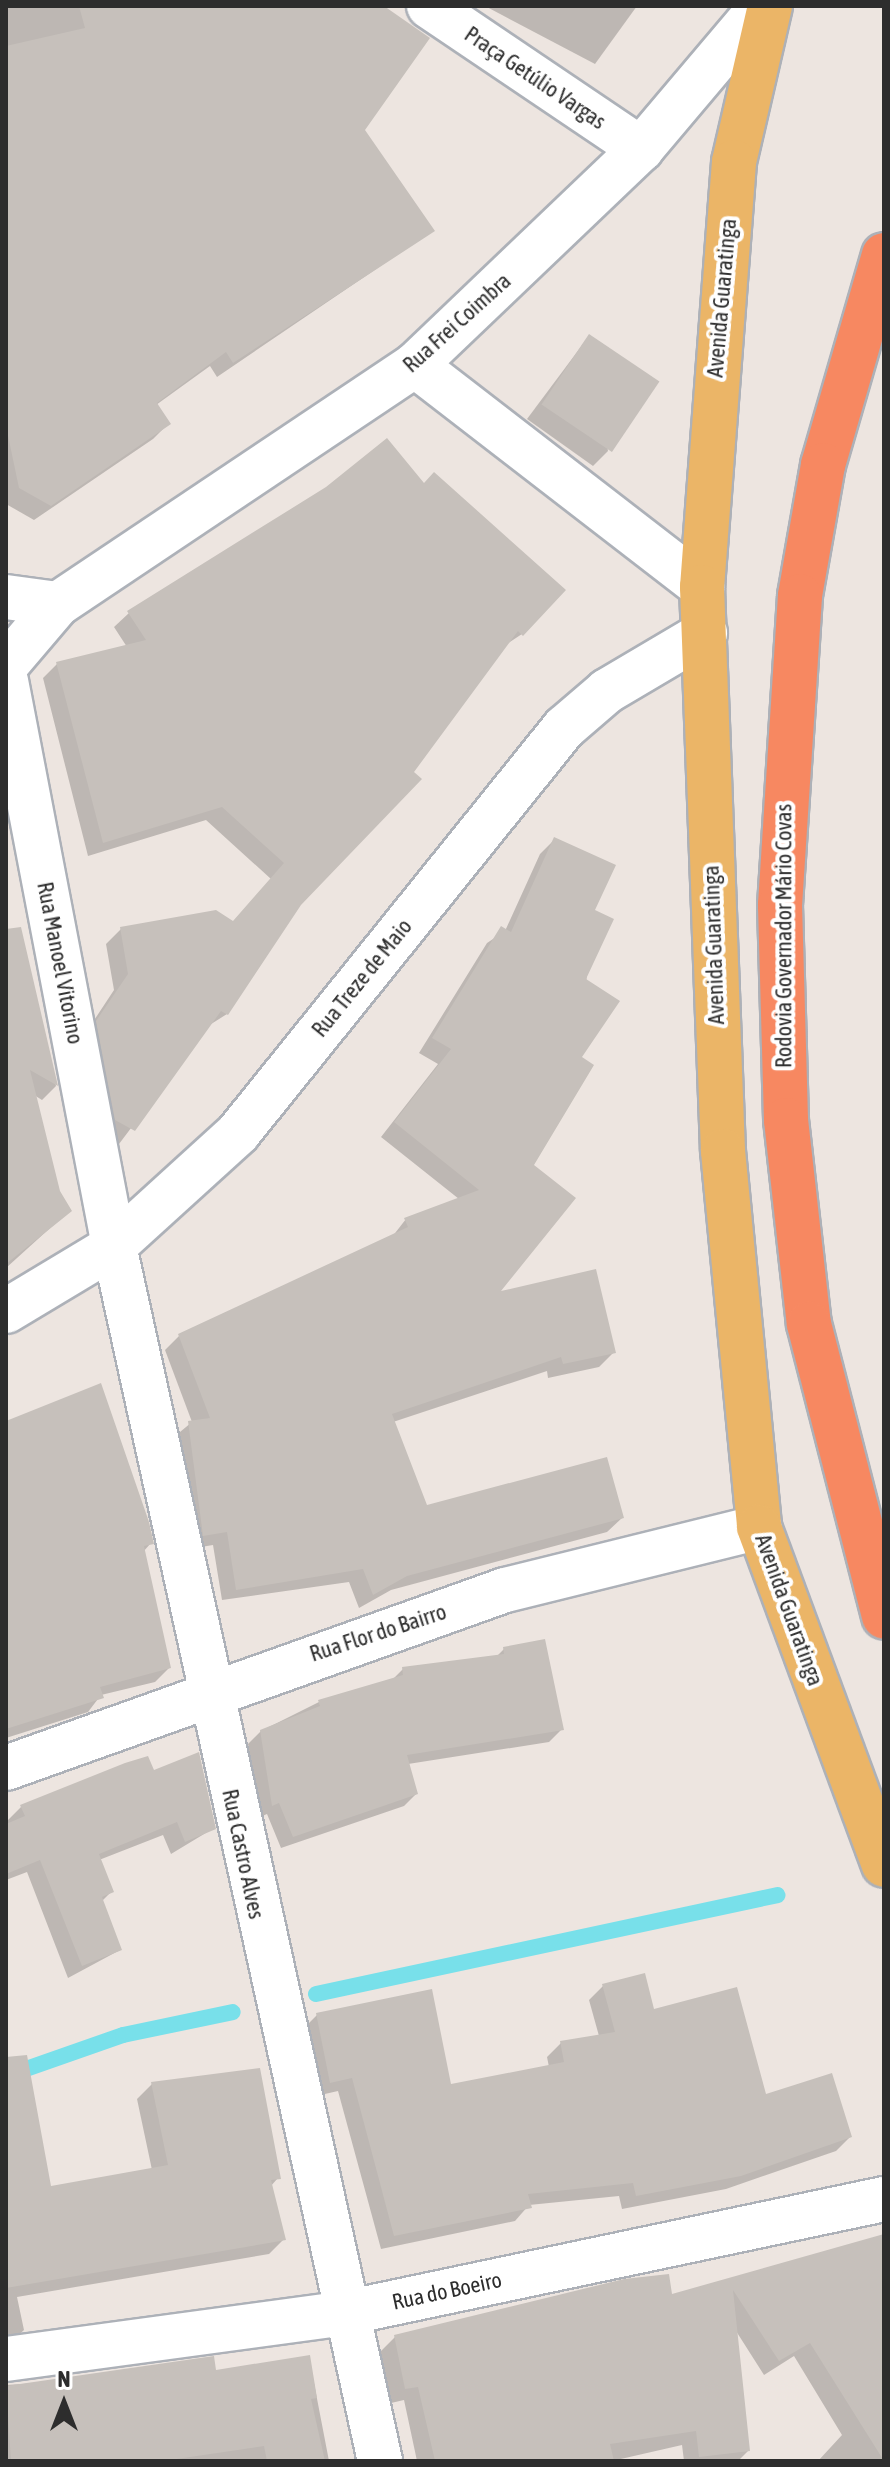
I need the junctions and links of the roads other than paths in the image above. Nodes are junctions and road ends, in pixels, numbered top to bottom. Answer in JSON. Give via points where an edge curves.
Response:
{"nodes":[{"id":1,"x":429,"y":6,"type":"edge"},
{"id":2,"x":762,"y":6,"type":"edge"},
{"id":3,"x":770,"y":6,"type":"edge"},
{"id":4,"x":641,"y":149,"type":"junction"},
{"id":5,"x":884,"y":255,"type":"edge"},
{"id":6,"x":415,"y":365,"type":"junction"},
{"id":7,"x":702,"y":587,"type":"junction"},
{"id":8,"x":6,"y":597,"type":"edge"},
{"id":9,"x":58,"y":604,"type":"junction"},
{"id":10,"x":705,"y":633,"type":"junction"},
{"id":11,"x":6,"y":665,"type":"edge"},
{"id":12,"x":6,"y":681,"type":"edge"},
{"id":13,"x":114,"y":1246,"type":"junction"},
{"id":14,"x":6,"y":1311,"type":"edge"},
{"id":15,"x":759,"y":1527,"type":"junction"},
{"id":16,"x":884,"y":1617,"type":"edge"},
{"id":17,"x":209,"y":1691,"type":"junction"},
{"id":18,"x":6,"y":1768,"type":"edge"},
{"id":19,"x":884,"y":1865,"type":"edge"},
{"id":20,"x":884,"y":2199,"type":"edge"},
{"id":21,"x":345,"y":2313,"type":"junction"},
{"id":22,"x":6,"y":2359,"type":"edge"},
{"id":23,"x":380,"y":2461,"type":"edge"}],
"edges":[{"from":1,"to":4,"type":"street","name":"Praça Getúlio Vargas"},
{"from":2,"to":4,"type":"street","name":"Rua Frei Coimbra"},
{"from":3,"to":7,"type":"main road","name":"Avenida Guaratinga","via":[[734,162]]},
{"from":4,"to":6,"type":"street","name":"Rua Frei Coimbra"},
{"from":5,"to":16,"type":"highway","name":"Rodovia Governador Mário Covas","via":[[823,465],[800,596],[780,905],[786,1120],[809,1324]]},
{"from":6,"to":7,"type":"street"},
{"from":6,"to":9,"type":"street","name":"Rua Frei Coimbra"},
{"from":7,"to":10,"type":"main road","name":"Avenida Guaratinga"},
{"from":8,"to":9,"type":"street"},
{"from":9,"to":11,"type":"street","name":"Rua Frei Coimbra"},
{"from":10,"to":13,"type":"street","name":"Rua Treze de Maio","via":[[607,691],[564,728],[238,1133]]},
{"from":10,"to":15,"type":"main road","name":"Avenida Guaratinga","via":[[723,1151]]},
{"from":12,"to":13,"type":"street","name":"Rua Manoel Vitorino"},
{"from":13,"to":14,"type":"street","name":"Rua Treze de Maio"},
{"from":13,"to":17,"type":"street","name":"Rua Castro Alves"},
{"from":15,"to":17,"type":"street","name":"Rua Flor do Bairro","via":[[505,1590]]},
{"from":15,"to":19,"type":"main road","name":"Avenida Guaratinga"},
{"from":17,"to":18,"type":"street","name":"Rua Flor do Bairro"},
{"from":17,"to":21,"type":"street","name":"Rua Castro Alves"},
{"from":20,"to":21,"type":"street","name":"Rua do Boeiro"},
{"from":21,"to":22,"type":"street","name":"Rua do Boeiro"},
{"from":21,"to":23,"type":"street","name":"Rua Castro Alves"}]}
